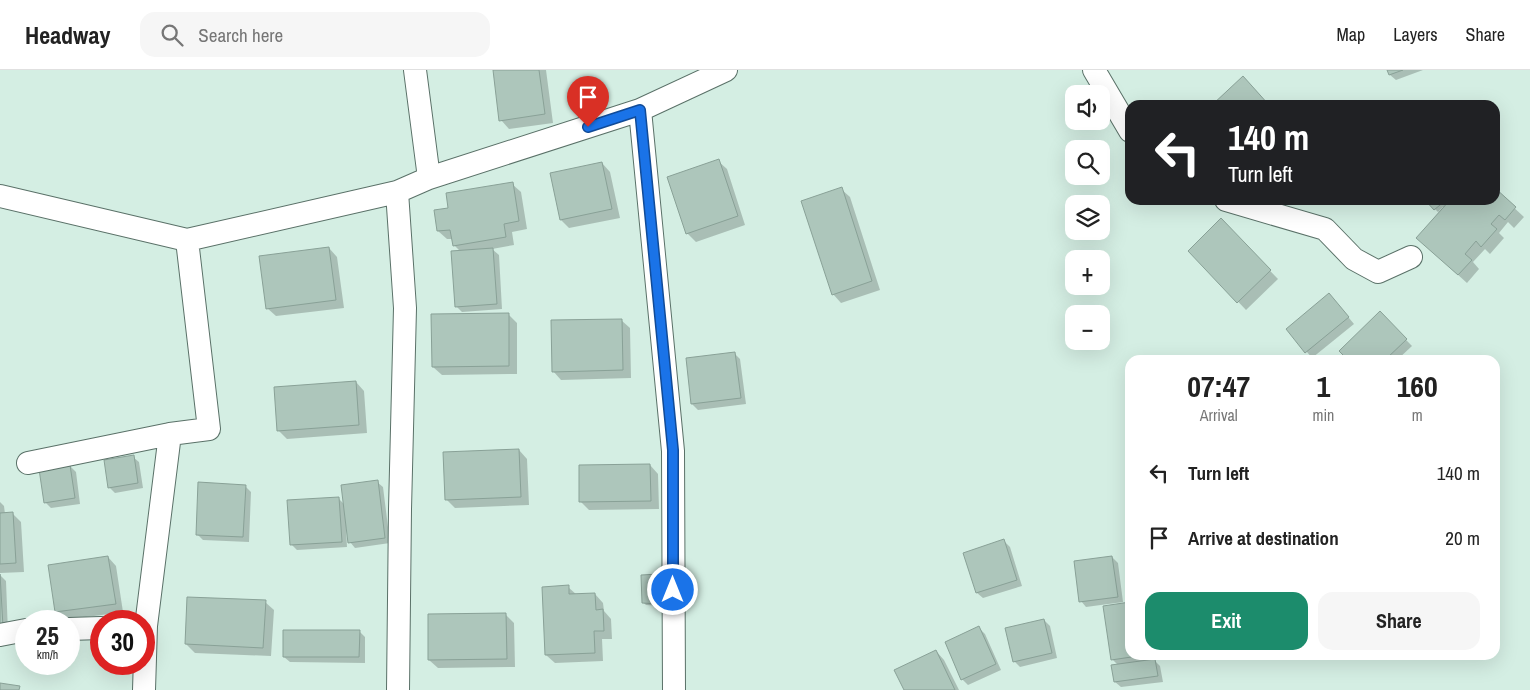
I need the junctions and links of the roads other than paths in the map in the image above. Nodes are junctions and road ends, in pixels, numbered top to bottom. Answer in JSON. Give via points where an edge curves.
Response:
{"nodes":[{"id":1,"x":416,"y":70,"type":"edge"},
{"id":2,"x":726,"y":70,"type":"edge"},
{"id":3,"x":1094,"y":70,"type":"edge"},
{"id":4,"x":640,"y":110,"type":"junction"},
{"id":5,"x":1125,"y":123,"type":"edge"},
{"id":6,"x":429,"y":178,"type":"junction"},
{"id":7,"x":397,"y":192,"type":"junction"},
{"id":8,"x":0,"y":196,"type":"edge"},
{"id":9,"x":1243,"y":205,"type":"edge"},
{"id":10,"x":187,"y":240,"type":"junction"},
{"id":11,"x":1411,"y":257,"type":"dead end"},
{"id":12,"x":170,"y":434,"type":"junction"},
{"id":13,"x":28,"y":463,"type":"dead end"},
{"id":14,"x":147,"y":610,"type":"edge"},
{"id":15,"x":15,"y":632,"type":"edge"},
{"id":16,"x":0,"y":635,"type":"edge"},
{"id":17,"x":144,"y":675,"type":"edge"},
{"id":18,"x":144,"y":690,"type":"edge"},
{"id":19,"x":398,"y":690,"type":"edge"},
{"id":20,"x":674,"y":690,"type":"edge"}],
"edges":[{"from":1,"to":6,"type":"street"},
{"from":2,"to":4,"type":"street"},
{"from":3,"to":5,"type":"street"},
{"from":4,"to":6,"type":"street"},
{"from":4,"to":20,"type":"street","via":[[673,450]]},
{"from":6,"to":7,"type":"street"},
{"from":7,"to":10,"type":"street"},
{"from":7,"to":19,"type":"street","via":[[405,308]]},
{"from":8,"to":10,"type":"street"},
{"from":9,"to":11,"type":"street","via":[[1325,229],[1354,259],[1378,272]]},
{"from":10,"to":12,"type":"street","via":[[209,429]]},
{"from":12,"to":13,"type":"street"},
{"from":12,"to":14,"type":"street"},
{"from":15,"to":16,"type":"street"},
{"from":17,"to":18,"type":"street"}]}
